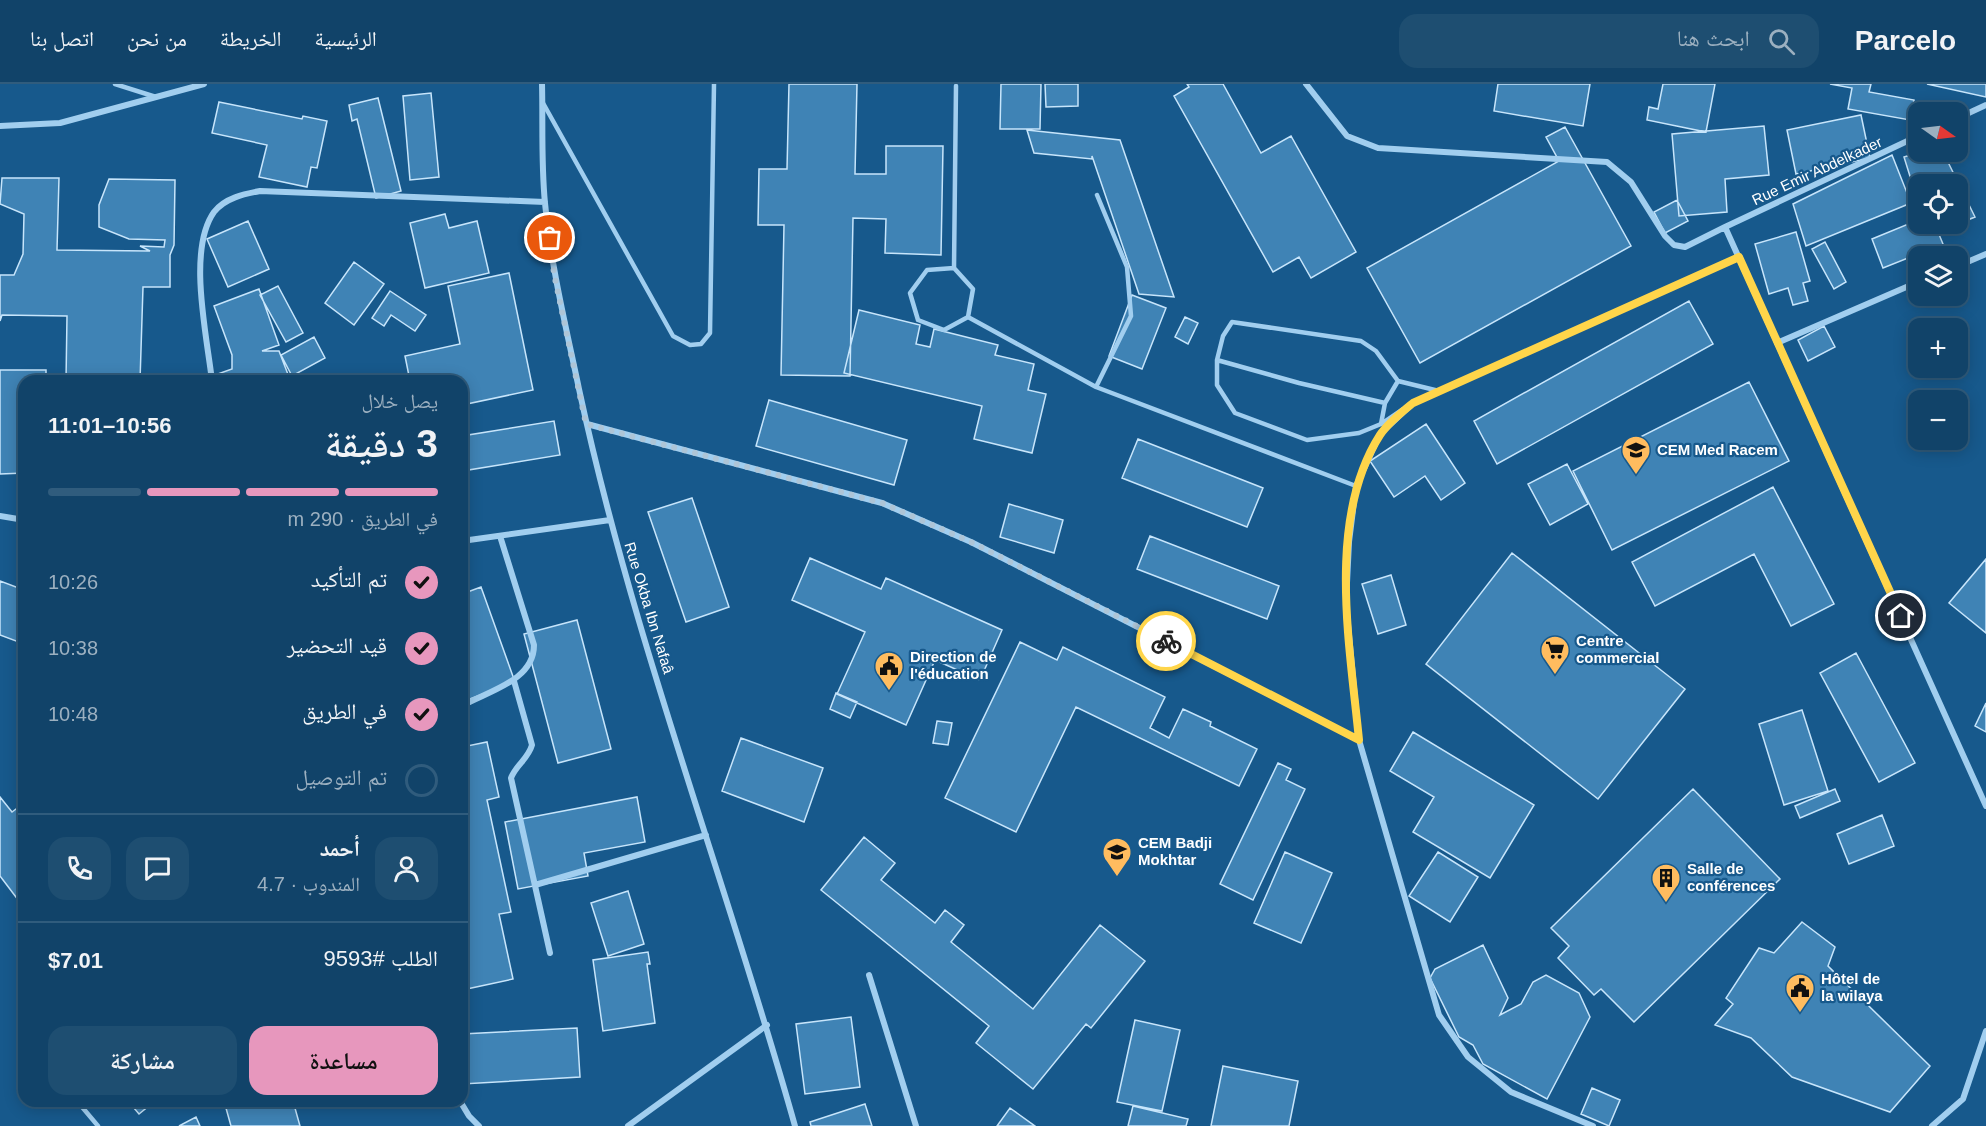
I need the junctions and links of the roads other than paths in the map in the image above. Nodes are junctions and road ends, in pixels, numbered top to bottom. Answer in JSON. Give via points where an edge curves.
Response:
{"nodes":[{"id":1,"x":115,"y":84,"type":"edge"},
{"id":2,"x":204,"y":84,"type":"edge"},
{"id":3,"x":542,"y":84,"type":"edge"},
{"id":4,"x":714,"y":84,"type":"edge"},
{"id":5,"x":1306,"y":84,"type":"edge"},
{"id":6,"x":956,"y":86,"type":"dead end"},
{"id":7,"x":158,"y":98,"type":"junction"},
{"id":8,"x":542,"y":101,"type":"junction"},
{"id":9,"x":1986,"y":105,"type":"edge"},
{"id":10,"x":1968,"y":113,"type":"edge"},
{"id":11,"x":0,"y":126,"type":"edge"},
{"id":12,"x":1908,"y":141,"type":"edge"},
{"id":13,"x":1098,"y":195,"type":"dead end"},
{"id":14,"x":545,"y":201,"type":"junction"},
{"id":15,"x":1725,"y":227,"type":"junction"},
{"id":16,"x":1986,"y":254,"type":"edge"},
{"id":17,"x":1739,"y":257,"type":"junction"},
{"id":18,"x":1968,"y":262,"type":"edge"},
{"id":19,"x":954,"y":268,"type":"junction"},
{"id":20,"x":1908,"y":286,"type":"edge"},
{"id":21,"x":968,"y":317,"type":"junction"},
{"id":22,"x":1777,"y":343,"type":"junction"},
{"id":23,"x":1217,"y":360,"type":"junction"},
{"id":24,"x":211,"y":375,"type":"edge"},
{"id":25,"x":1398,"y":381,"type":"junction"},
{"id":26,"x":1096,"y":387,"type":"junction"},
{"id":27,"x":1439,"y":391,"type":"junction"},
{"id":28,"x":1385,"y":403,"type":"junction"},
{"id":29,"x":1413,"y":403,"type":"junction"},
{"id":30,"x":586,"y":424,"type":"junction"},
{"id":31,"x":1381,"y":424,"type":"junction"},
{"id":32,"x":1356,"y":486,"type":"junction"},
{"id":33,"x":0,"y":516,"type":"edge"},
{"id":34,"x":18,"y":519,"type":"edge"},
{"id":35,"x":610,"y":520,"type":"junction"},
{"id":36,"x":500,"y":536,"type":"junction"},
{"id":37,"x":468,"y":540,"type":"edge"},
{"id":38,"x":514,"y":681,"type":"junction"},
{"id":39,"x":468,"y":703,"type":"edge"},
{"id":40,"x":1359,"y":740,"type":"junction"},
{"id":41,"x":1986,"y":806,"type":"edge"},
{"id":42,"x":706,"y":835,"type":"junction"},
{"id":43,"x":535,"y":885,"type":"junction"},
{"id":44,"x":550,"y":953,"type":"dead end"},
{"id":45,"x":869,"y":975,"type":"dead end"},
{"id":46,"x":767,"y":1025,"type":"junction"},
{"id":47,"x":1986,"y":1031,"type":"edge"},
{"id":48,"x":82,"y":1107,"type":"edge"},
{"id":49,"x":464,"y":1107,"type":"edge"},
{"id":50,"x":98,"y":1126,"type":"edge"},
{"id":51,"x":479,"y":1126,"type":"edge"},
{"id":52,"x":628,"y":1126,"type":"edge"},
{"id":53,"x":795,"y":1126,"type":"edge"},
{"id":54,"x":916,"y":1126,"type":"edge"},
{"id":55,"x":1593,"y":1126,"type":"edge"},
{"id":56,"x":1932,"y":1126,"type":"edge"}],
"edges":[{"from":1,"to":7,"type":"lane"},
{"from":2,"to":7,"type":"street"},
{"from":3,"to":8,"type":"street","name":"Rue Okba Ibn Nafaâ"},
{"from":4,"to":8,"type":"lane","via":[[710,333],[701,344],[690,345],[673,336]]},
{"from":5,"to":15,"type":"street","name":"Rue Emir Abdelkader","via":[[1347,136],[1360,142],[1378,148],[1607,162],[1631,182],[1674,245],[1685,247]]},
{"from":6,"to":19,"type":"lane"},
{"from":7,"to":11,"type":"street","via":[[60,123]]},
{"from":8,"to":14,"type":"street","name":"Rue Okba Ibn Nafaâ"},
{"from":9,"to":10,"type":"street"},
{"from":12,"to":15,"type":"street","name":"Rue Emir Abdelkader"},
{"from":13,"to":26,"type":"lane","via":[[1127,267],[1131,316]]},
{"from":14,"to":24,"type":"street","via":[[260,191],[236,196],[215,210],[203,233],[199,261]]},
{"from":14,"to":30,"type":"street","name":"Rue Okba Ibn Nafaâ","via":[[554,274]]},
{"from":15,"to":17,"type":"street"},
{"from":16,"to":18,"type":"street"},
{"from":17,"to":22,"type":"street"},
{"from":17,"to":27,"type":"street"},
{"from":19,"to":21,"type":"lane","via":[[973,289]]},
{"from":19,"to":21,"type":"lane","via":[[927,270],[910,293],[918,320],[944,330]]},
{"from":20,"to":22,"type":"street"},
{"from":21,"to":26,"type":"lane"},
{"from":22,"to":41,"type":"street"},
{"from":23,"to":25,"type":"lane","via":[[1223,336],[1232,322],[1361,340],[1376,351]]},
{"from":23,"to":28,"type":"lane"},
{"from":23,"to":31,"type":"lane","via":[[1217,385],[1235,413],[1307,440],[1359,433]]},
{"from":25,"to":27,"type":"lane"},
{"from":25,"to":28,"type":"lane"},
{"from":26,"to":32,"type":"lane"},
{"from":27,"to":29,"type":"street"},
{"from":28,"to":31,"type":"lane"},
{"from":29,"to":31,"type":"lane"},
{"from":29,"to":32,"type":"street","via":[[1380,434]]},
{"from":30,"to":35,"type":"street","name":"Rue Okba Ibn Nafaâ"},
{"from":30,"to":40,"type":"street","via":[[882,503],[971,542]]},
{"from":32,"to":40,"type":"street","via":[[1346,603]]},
{"from":33,"to":34,"type":"street"},
{"from":35,"to":36,"type":"street"},
{"from":35,"to":42,"type":"street","name":"Rue Okba Ibn Nafaâ"},
{"from":36,"to":37,"type":"street"},
{"from":36,"to":38,"type":"street","via":[[534,645],[534,656]]},
{"from":38,"to":39,"type":"street"},
{"from":38,"to":43,"type":"street","via":[[532,745],[530,754],[511,778]]},
{"from":40,"to":55,"type":"street","via":[[1439,1015],[1468,1057],[1511,1092]]},
{"from":42,"to":43,"type":"street"},
{"from":42,"to":46,"type":"street","name":"Rue Okba Ibn Nafaâ"},
{"from":43,"to":44,"type":"street"},
{"from":45,"to":54,"type":"street"},
{"from":46,"to":52,"type":"street"},
{"from":46,"to":53,"type":"street","name":"Rue Okba Ibn Nafaâ"},
{"from":47,"to":56,"type":"street","via":[[1963,1099]]},
{"from":48,"to":50,"type":"lane"},
{"from":49,"to":51,"type":"street"}]}
